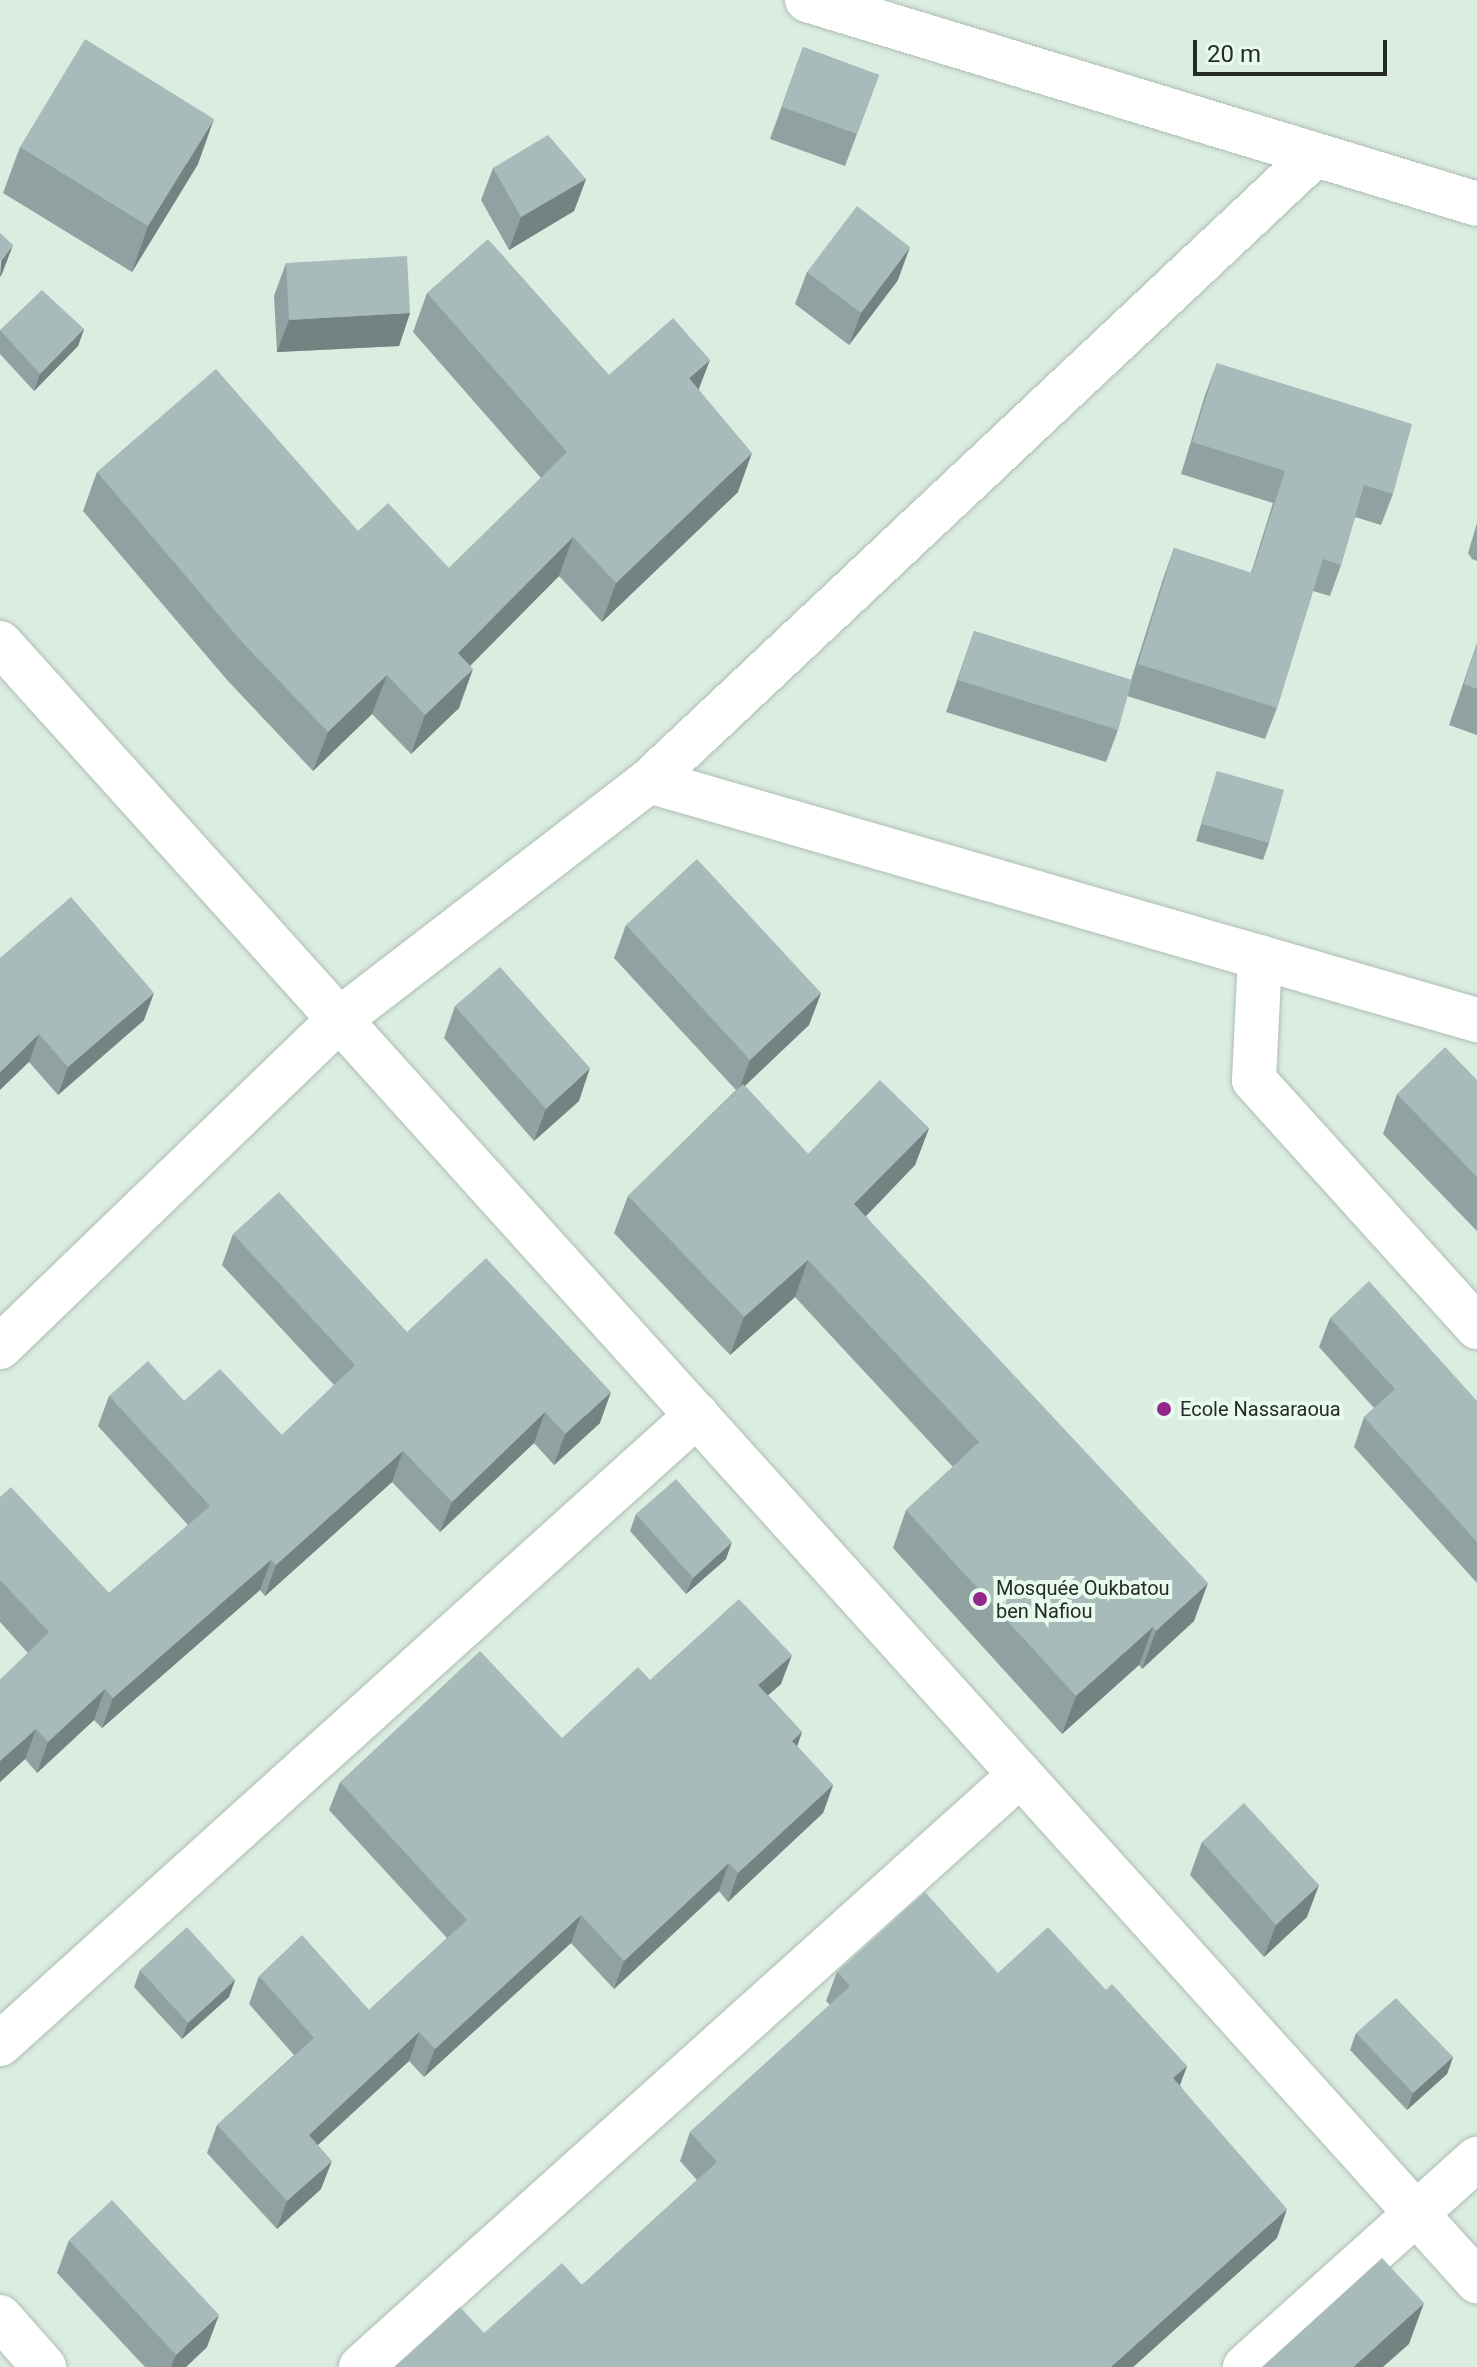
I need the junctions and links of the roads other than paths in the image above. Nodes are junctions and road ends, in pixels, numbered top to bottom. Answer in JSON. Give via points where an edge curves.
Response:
{"nodes":[{"id":1,"x":807,"y":0,"type":"edge"},
{"id":2,"x":1315,"y":155,"type":"junction"},
{"id":3,"x":1477,"y":204,"type":"edge"},
{"id":4,"x":0,"y":643,"type":"edge"},
{"id":5,"x":649,"y":781,"type":"junction"},
{"id":6,"x":1260,"y":957,"type":"junction"},
{"id":7,"x":340,"y":1019,"type":"junction"},
{"id":8,"x":1477,"y":1020,"type":"edge"},
{"id":9,"x":1477,"y":1327,"type":"edge"},
{"id":10,"x":0,"y":1347,"type":"edge"},
{"id":11,"x":697,"y":1415,"type":"junction"},
{"id":12,"x":1020,"y":1775,"type":"junction"},
{"id":13,"x":0,"y":2044,"type":"edge"},
{"id":14,"x":1477,"y":2159,"type":"edge"},
{"id":15,"x":1417,"y":2214,"type":"junction"},
{"id":16,"x":1477,"y":2281,"type":"edge"},
{"id":17,"x":0,"y":2317,"type":"edge"},
{"id":18,"x":44,"y":2367,"type":"edge"},
{"id":19,"x":361,"y":2367,"type":"edge"},
{"id":20,"x":1245,"y":2367,"type":"edge"}],
"edges":[{"from":1,"to":2,"type":"street"},
{"from":2,"to":3,"type":"street"},
{"from":2,"to":5,"type":"street"},
{"from":4,"to":7,"type":"street"},
{"from":5,"to":6,"type":"street"},
{"from":5,"to":7,"type":"street"},
{"from":6,"to":8,"type":"street"},
{"from":6,"to":9,"type":"street","via":[[1254,1080]]},
{"from":7,"to":10,"type":"street"},
{"from":7,"to":11,"type":"street"},
{"from":11,"to":12,"type":"street"},
{"from":11,"to":13,"type":"street"},
{"from":12,"to":15,"type":"street"},
{"from":12,"to":19,"type":"street"},
{"from":14,"to":15,"type":"street"},
{"from":15,"to":16,"type":"street"},
{"from":15,"to":20,"type":"street"},
{"from":17,"to":18,"type":"street"}]}
